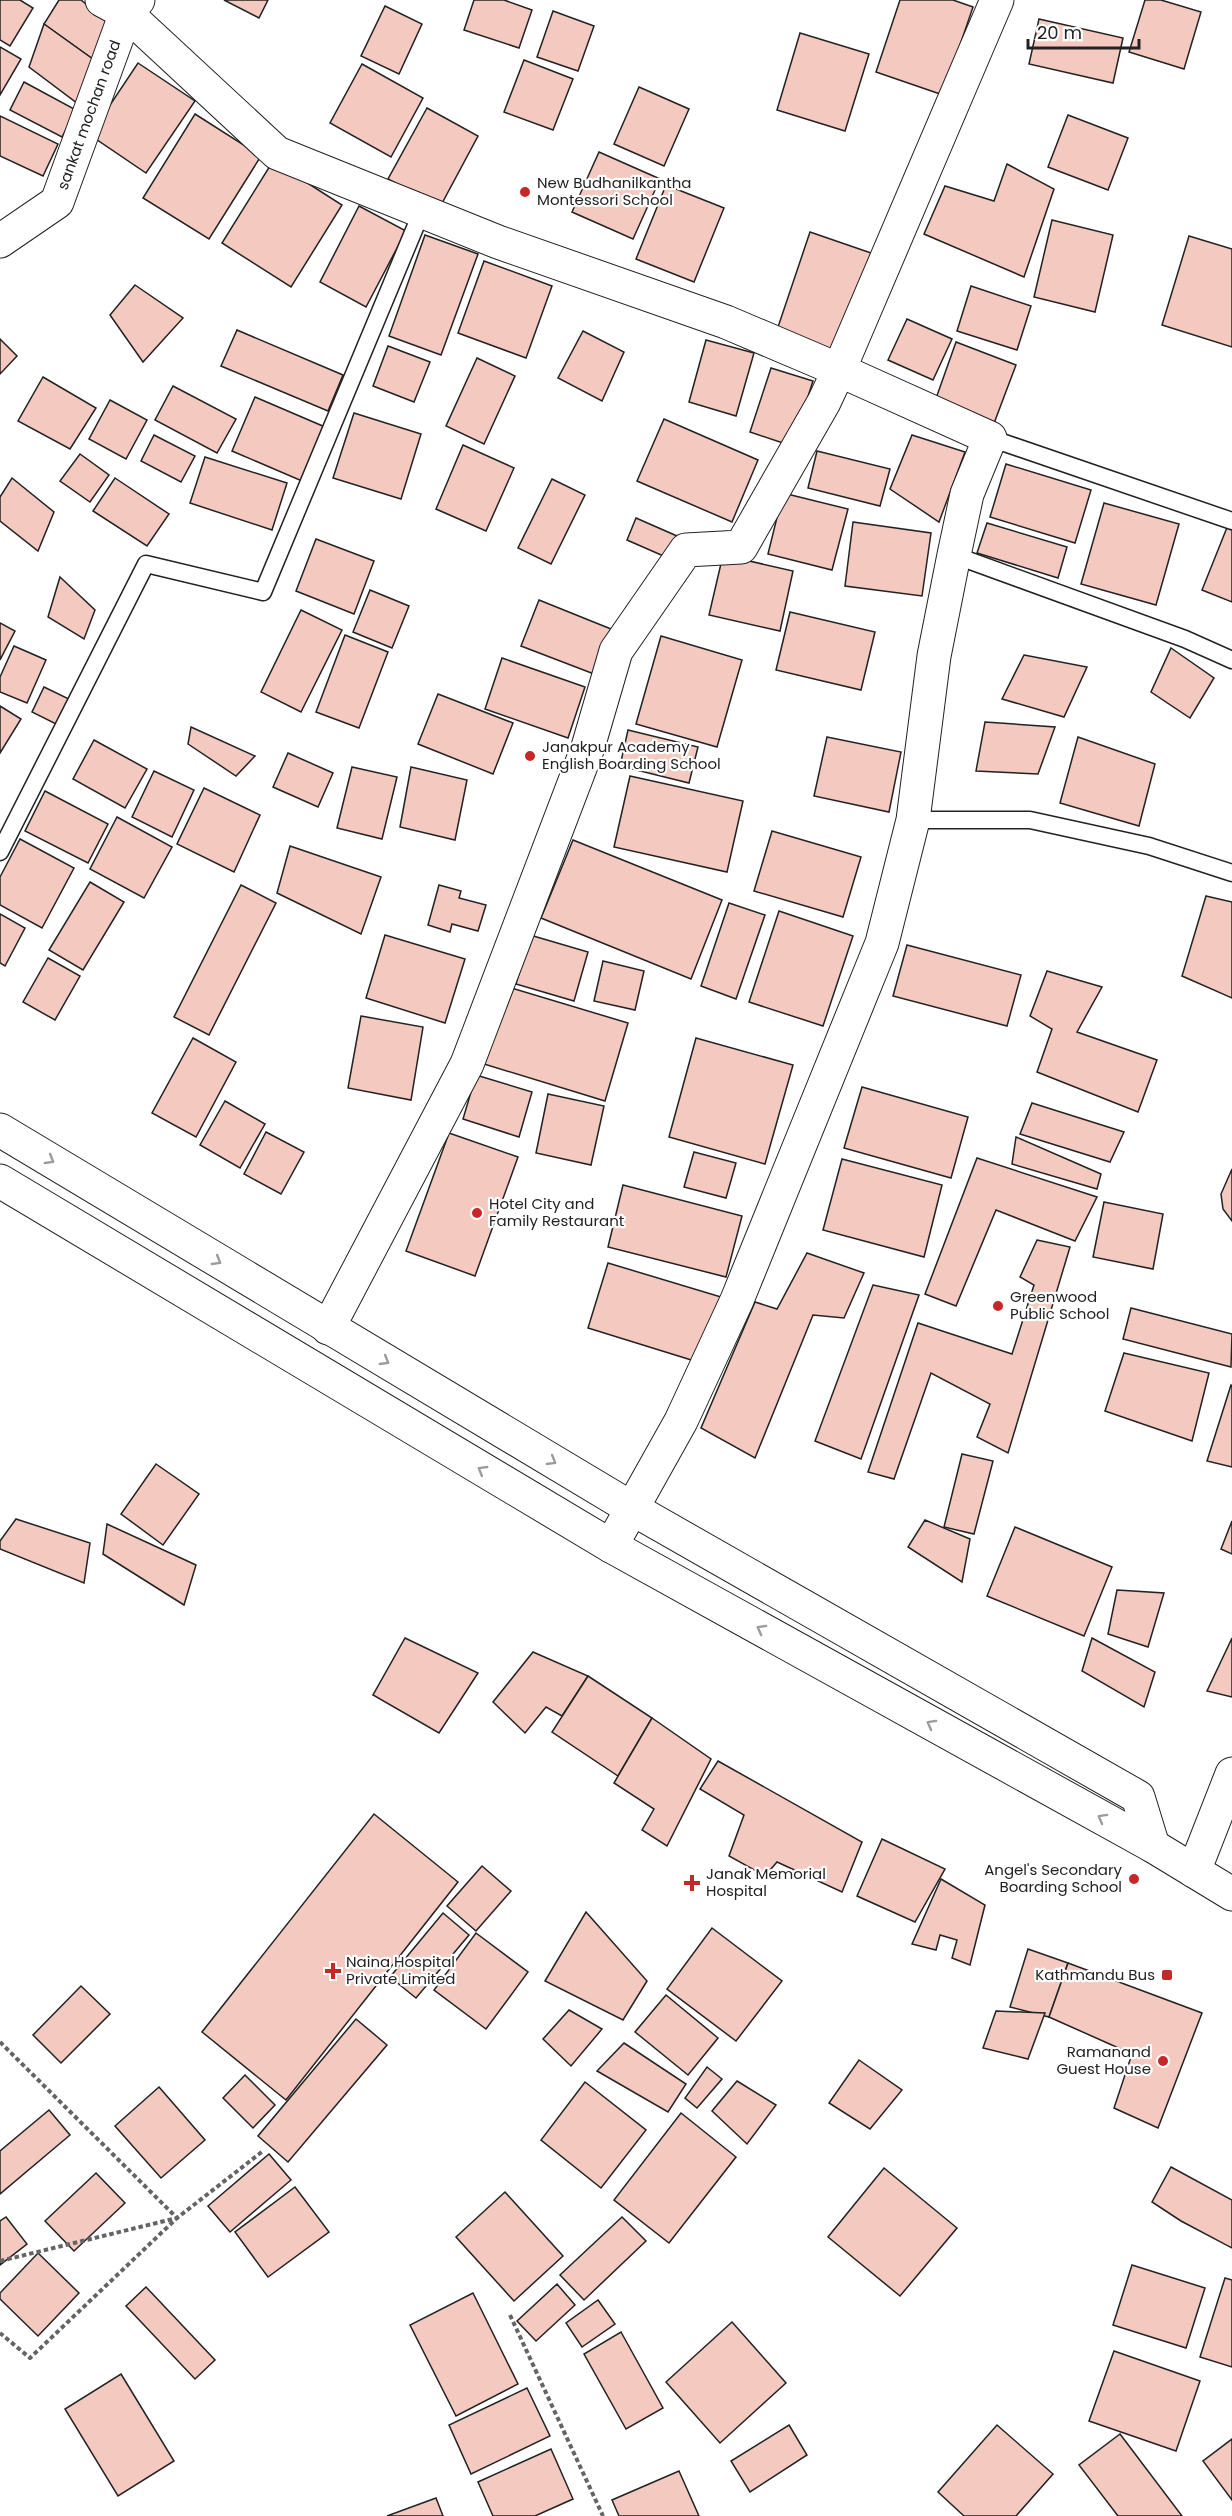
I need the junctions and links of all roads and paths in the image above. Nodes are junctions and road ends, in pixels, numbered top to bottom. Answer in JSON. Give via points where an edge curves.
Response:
{"nodes":[{"id":1,"x":997,"y":0,"type":"edge"},
{"id":2,"x":122,"y":4,"type":"edge"},
{"id":3,"x":422,"y":211,"type":"junction"},
{"id":4,"x":0,"y":241,"type":"edge"},
{"id":5,"x":839,"y":370,"type":"junction"},
{"id":6,"x":990,"y":438,"type":"junction"},
{"id":7,"x":1232,"y":521,"type":"edge"},
{"id":8,"x":954,"y":555,"type":"junction"},
{"id":9,"x":1232,"y":660,"type":"edge"},
{"id":10,"x":913,"y":820,"type":"junction"},
{"id":11,"x":0,"y":852,"type":"edge"},
{"id":12,"x":1232,"y":873,"type":"edge"},
{"id":13,"x":0,"y":1130,"type":"edge"},
{"id":14,"x":0,"y":1181,"type":"edge"},
{"id":15,"x":328,"y":1328,"type":"junction"},
{"id":16,"x":631,"y":1508,"type":"junction"},
{"id":17,"x":611,"y":1546,"type":"junction"},
{"id":18,"x":1232,"y":1774,"type":"edge"},
{"id":19,"x":1153,"y":1846,"type":"junction"},
{"id":20,"x":1194,"y":1871,"type":"junction"},
{"id":21,"x":1232,"y":1894,"type":"edge"},
{"id":22,"x":0,"y":2042,"type":"edge"},
{"id":23,"x":263,"y":2151,"type":"dead end"},
{"id":24,"x":177,"y":2218,"type":"junction"},
{"id":25,"x":0,"y":2261,"type":"edge"},
{"id":26,"x":510,"y":2315,"type":"dead end"},
{"id":27,"x":0,"y":2333,"type":"edge"},
{"id":28,"x":603,"y":2516,"type":"edge"}],
"edges":[{"from":1,"to":5,"type":"main road"},
{"from":2,"to":3,"type":"main road","via":[[278,153]]},
{"from":2,"to":4,"type":"main road","name":"sankat mochan road","via":[[57,202]]},
{"from":3,"to":5,"type":"main road","via":[[498,242],[726,322]]},
{"from":3,"to":11,"type":"lane","via":[[263,592],[146,564]]},
{"from":5,"to":6,"type":"main road"},
{"from":5,"to":15,"type":"main road","via":[[741,547],[686,550],[616,651],[588,747],[467,1064]]},
{"from":6,"to":7,"type":"lane"},
{"from":6,"to":8,"type":"main road","via":[[967,494]]},
{"from":8,"to":9,"type":"lane","via":[[1185,639]]},
{"from":8,"to":10,"type":"main road","via":[[934,656]]},
{"from":10,"to":12,"type":"lane","via":[[1030,820],[1149,846]]},
{"from":10,"to":16,"type":"main road","via":[[882,943],[737,1299],[681,1421]]},
{"from":13,"to":15,"type":"main road","one_way":true},
{"from":17,"to":14,"type":"main road","one_way":true},
{"from":15,"to":16,"type":"main road","one_way":true},
{"from":16,"to":17,"type":"main road"},
{"from":16,"to":19,"type":"main road","via":[[1138,1797]]},
{"from":19,"to":17,"type":"main road","one_way":true},
{"from":18,"to":20,"type":"main road"},
{"from":19,"to":20,"type":"main road"},
{"from":20,"to":21,"type":"main road"},
{"from":22,"to":24,"type":"path"},
{"from":23,"to":24,"type":"path"},
{"from":24,"to":25,"type":"path"},
{"from":24,"to":27,"type":"path","via":[[30,2358]]},
{"from":26,"to":28,"type":"path"}]}
